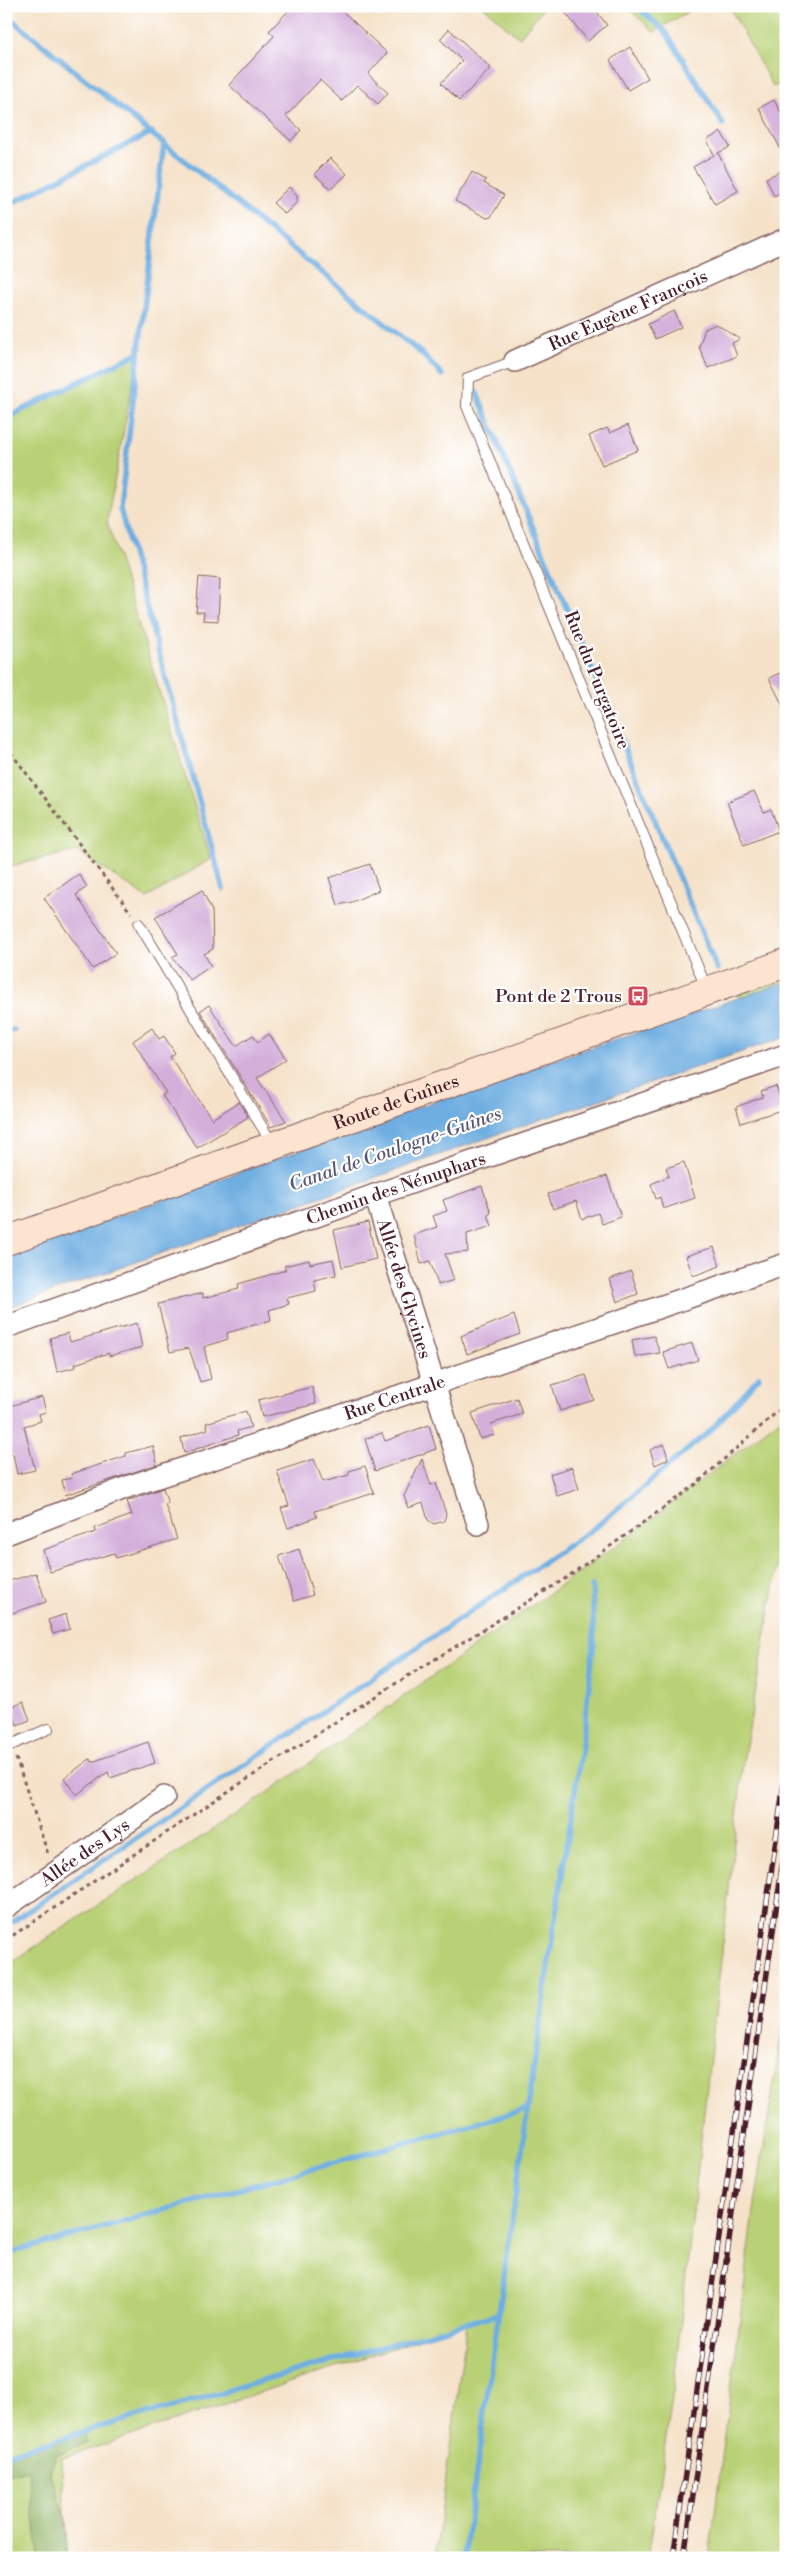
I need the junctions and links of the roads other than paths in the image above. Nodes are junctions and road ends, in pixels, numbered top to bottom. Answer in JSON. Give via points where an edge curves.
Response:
{"nodes":[{"id":1,"x":786,"y":239,"type":"edge"},
{"id":2,"x":515,"y":361,"type":"joint"},
{"id":3,"x":468,"y":378,"type":"joint"},
{"id":4,"x":138,"y":924,"type":"road end"},
{"id":5,"x":786,"y":964,"type":"edge"},
{"id":6,"x":708,"y":992,"type":"junction"},
{"id":7,"x":786,"y":1055,"type":"edge"},
{"id":8,"x":273,"y":1145,"type":"junction"},
{"id":9,"x":375,"y":1195,"type":"junction"},
{"id":10,"x":6,"y":1241,"type":"edge"},
{"id":11,"x":786,"y":1264,"type":"edge"},
{"id":12,"x":6,"y":1327,"type":"edge"},
{"id":13,"x":434,"y":1383,"type":"junction"},
{"id":14,"x":478,"y":1524,"type":"dead end"},
{"id":15,"x":6,"y":1534,"type":"edge"},
{"id":16,"x":48,"y":1729,"type":"dead end"},
{"id":17,"x":9,"y":1746,"type":"edge"},
{"id":18,"x":164,"y":1798,"type":"dead end"},
{"id":19,"x":6,"y":1907,"type":"edge"}],
"edges":[{"from":1,"to":2,"type":"street","name":"Rue Eugène François"},
{"from":2,"to":3,"type":"lane","name":"Rue Eugène François"},
{"from":3,"to":6,"type":"lane","name":"Rue du Purgatoire","via":[[467,406]]},
{"from":4,"to":8,"type":"lane"},
{"from":5,"to":6,"type":"main road","name":"Route de Guînes"},
{"from":6,"to":8,"type":"main road","name":"Route de Guînes"},
{"from":7,"to":9,"type":"street","name":"Chemin des Nénuphars"},
{"from":8,"to":10,"type":"main road","name":"Route de Guînes"},
{"from":9,"to":12,"type":"street","name":"Chemin des Nénuphars"},
{"from":9,"to":13,"type":"street","name":"Allée des Glycines"},
{"from":11,"to":13,"type":"street","name":"Rue Centrale"},
{"from":13,"to":14,"type":"street","name":"Allée des Glycines"},
{"from":13,"to":15,"type":"street","name":"Rue Centrale","via":[[130,1486]]},
{"from":16,"to":17,"type":"lane"},
{"from":18,"to":19,"type":"street","name":"Allée des Lys"}]}
